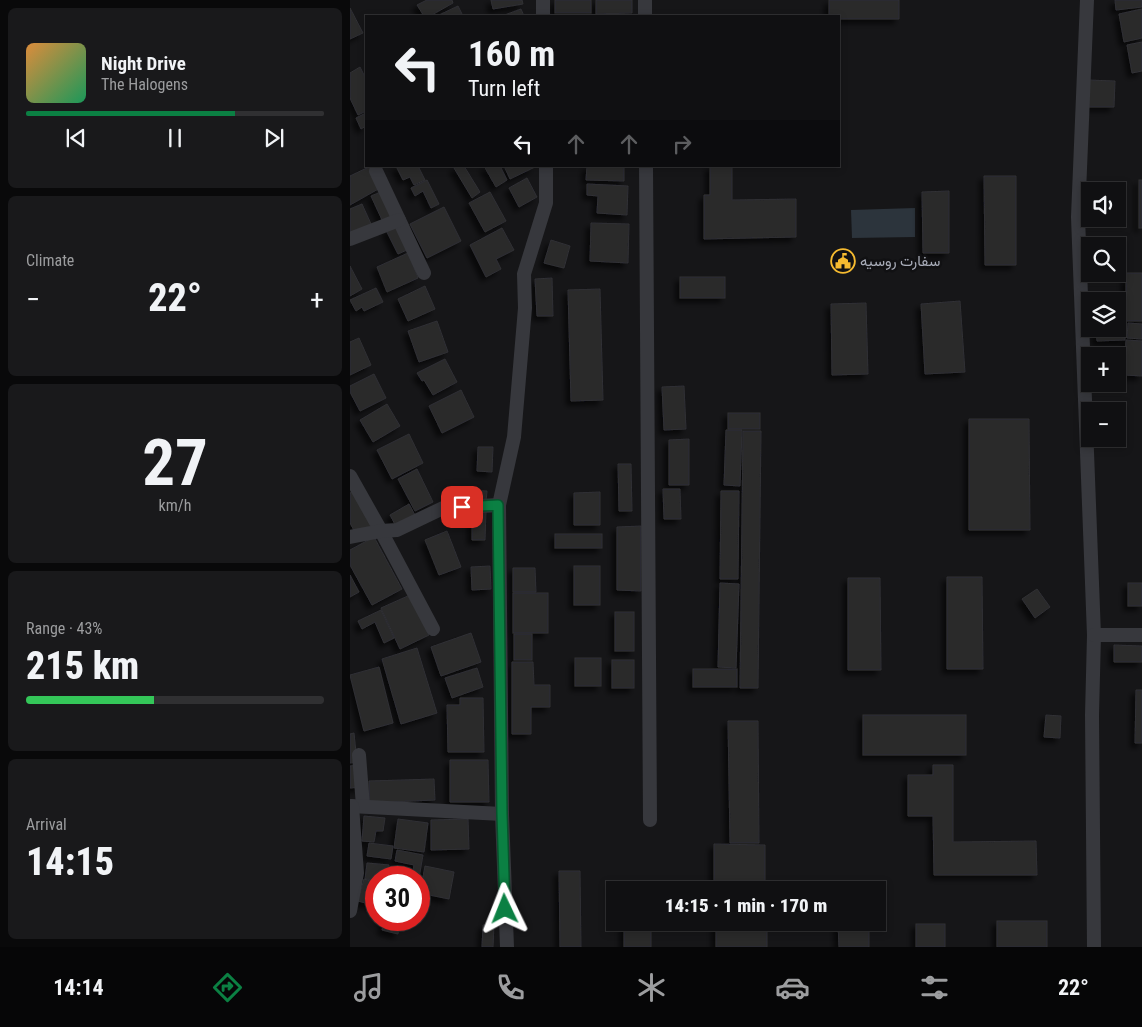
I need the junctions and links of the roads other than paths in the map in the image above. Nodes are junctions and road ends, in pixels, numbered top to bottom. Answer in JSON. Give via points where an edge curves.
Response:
{"nodes":[{"id":1,"x":543,"y":0,"type":"edge"},
{"id":2,"x":645,"y":0,"type":"edge"},
{"id":3,"x":1087,"y":0,"type":"edge"},
{"id":4,"x":543,"y":15,"type":"edge"},
{"id":5,"x":645,"y":15,"type":"edge"},
{"id":6,"x":546,"y":167,"type":"edge"},
{"id":7,"x":646,"y":167,"type":"edge"},
{"id":8,"x":376,"y":171,"type":"dead end"},
{"id":9,"x":399,"y":220,"type":"junction"},
{"id":10,"x":350,"y":239,"type":"edge"},
{"id":11,"x":424,"y":273,"type":"dead end"},
{"id":12,"x":350,"y":476,"type":"edge"},
{"id":13,"x":498,"y":505,"type":"junction"},
{"id":14,"x":381,"y":530,"type":"junction"},
{"id":15,"x":350,"y":537,"type":"edge"},
{"id":16,"x":433,"y":629,"type":"dead end"},
{"id":17,"x":1094,"y":635,"type":"junction"},
{"id":18,"x":1142,"y":635,"type":"edge"},
{"id":19,"x":359,"y":755,"type":"dead end"},
{"id":20,"x":355,"y":806,"type":"edge"},
{"id":21,"x":502,"y":814,"type":"junction"},
{"id":22,"x":650,"y":820,"type":"dead end"},
{"id":23,"x":350,"y":910,"type":"edge"},
{"id":24,"x":507,"y":947,"type":"edge"},
{"id":25,"x":1094,"y":947,"type":"edge"}],
"edges":[{"from":1,"to":4,"type":"street"},
{"from":2,"to":5,"type":"street"},
{"from":3,"to":17,"type":"street","via":[[1078,217]]},
{"from":6,"to":13,"type":"street","via":[[546,202],[524,274],[514,437]]},
{"from":7,"to":22,"type":"street"},
{"from":8,"to":9,"type":"street"},
{"from":9,"to":10,"type":"street"},
{"from":9,"to":11,"type":"street"},
{"from":12,"to":14,"type":"street"},
{"from":13,"to":14,"type":"street","via":[[443,508],[397,530]]},
{"from":13,"to":21,"type":"street"},
{"from":14,"to":15,"type":"street"},
{"from":14,"to":16,"type":"street"},
{"from":17,"to":18,"type":"street"},
{"from":17,"to":25,"type":"street"},
{"from":19,"to":20,"type":"street"},
{"from":20,"to":21,"type":"street"},
{"from":20,"to":23,"type":"street","via":[[356,873]]},
{"from":21,"to":24,"type":"street"}]}
